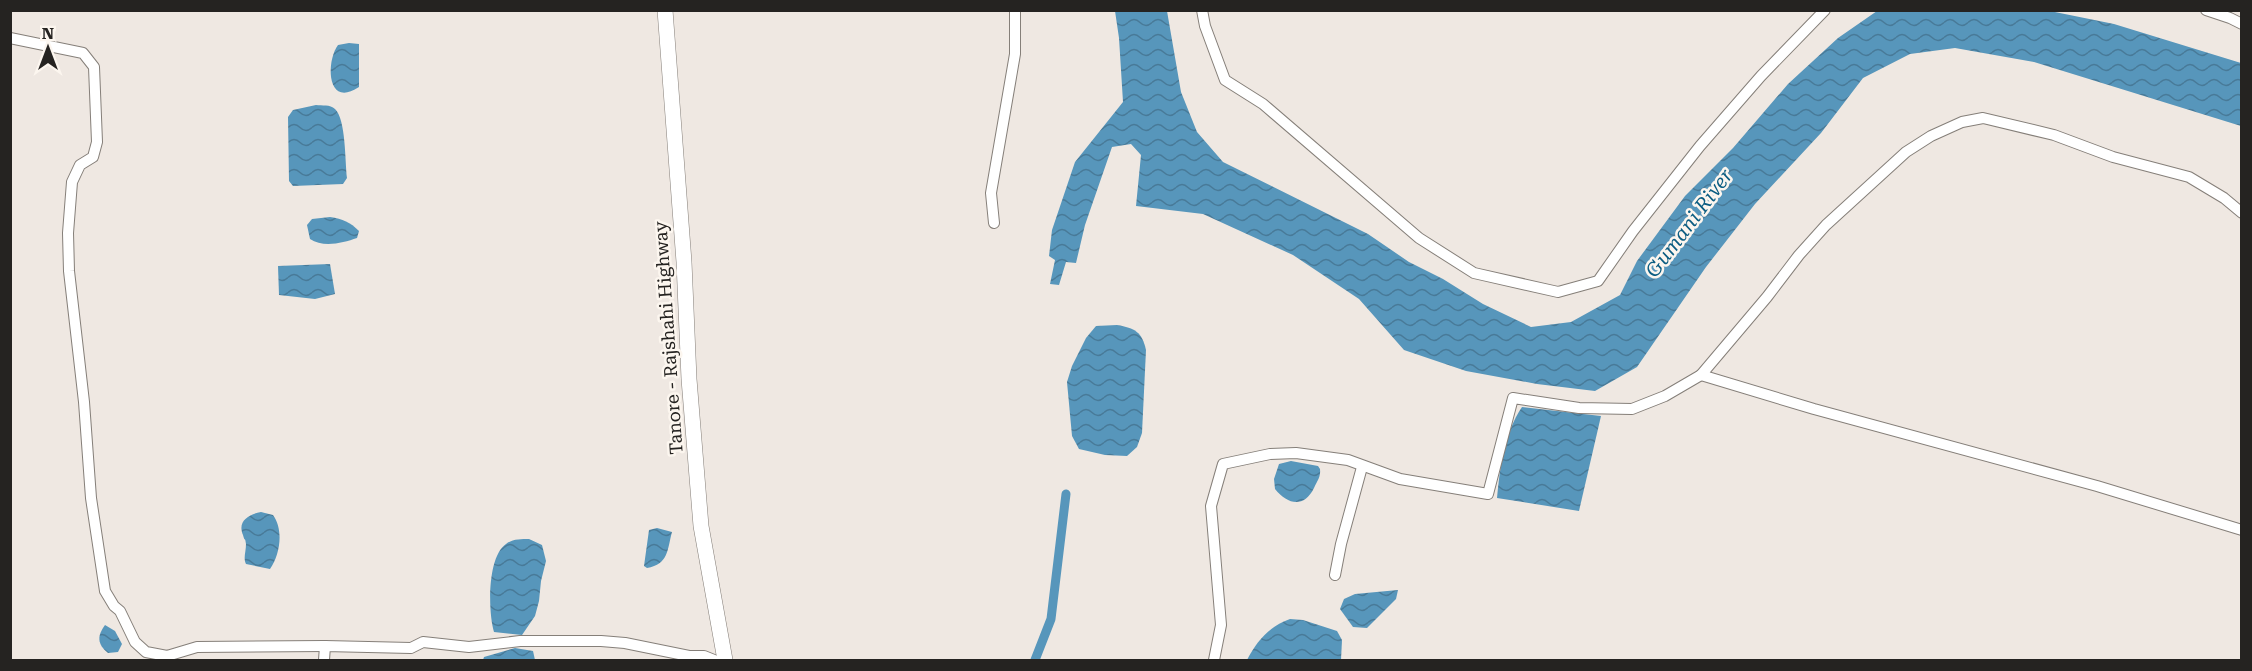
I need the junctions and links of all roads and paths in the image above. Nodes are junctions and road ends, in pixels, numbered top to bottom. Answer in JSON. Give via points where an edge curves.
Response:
{"nodes":[{"id":1,"x":665,"y":10,"type":"edge"},
{"id":2,"x":1016,"y":10,"type":"edge"},
{"id":3,"x":1202,"y":10,"type":"edge"},
{"id":4,"x":1825,"y":10,"type":"edge"},
{"id":5,"x":2206,"y":10,"type":"edge"},
{"id":6,"x":2241,"y":24,"type":"edge"},
{"id":7,"x":10,"y":38,"type":"edge"},
{"id":8,"x":2241,"y":213,"type":"edge"},
{"id":9,"x":994,"y":223,"type":"dead end"},
{"id":10,"x":1701,"y":375,"type":"junction"},
{"id":11,"x":1362,"y":467,"type":"junction"},
{"id":12,"x":2241,"y":530,"type":"edge"},
{"id":13,"x":1335,"y":575,"type":"dead end"},
{"id":14,"x":325,"y":646,"type":"junction"},
{"id":15,"x":324,"y":660,"type":"edge"},
{"id":16,"x":714,"y":660,"type":"edge"},
{"id":17,"x":725,"y":660,"type":"edge"},
{"id":18,"x":1214,"y":660,"type":"edge"}],
"edges":[{"from":1,"to":17,"type":"main road","name":"Tanore - Rajshahi Highway","via":[[701,526]]},
{"from":2,"to":9,"type":"street","via":[[1015,54],[991,193]]},
{"from":3,"to":4,"type":"street","via":[[1224,80],[1263,104],[1419,238],[1474,273],[1558,292],[1598,281],[1701,146],[1768,68]]},
{"from":5,"to":6,"type":"street"},
{"from":7,"to":14,"type":"street","via":[[83,53],[94,67],[97,142],[93,157],[80,165],[72,182],[68,232],[71,303],[91,498],[105,591],[135,642],[146,652],[167,656],[197,647]]},
{"from":8,"to":10,"type":"street","via":[[2189,177],[2114,157],[2054,135],[1983,118],[1962,122],[1906,152],[1826,225]]},
{"from":10,"to":11,"type":"street","via":[[1632,409],[1579,408],[1513,398],[1488,494],[1400,479]]},
{"from":10,"to":12,"type":"street"},
{"from":11,"to":13,"type":"street"},
{"from":11,"to":18,"type":"street","via":[[1348,460],[1296,453],[1224,464],[1211,506],[1221,625]]},
{"from":14,"to":15,"type":"street"},
{"from":14,"to":16,"type":"street","via":[[411,648],[423,642],[469,646],[520,641],[601,641]]}]}
